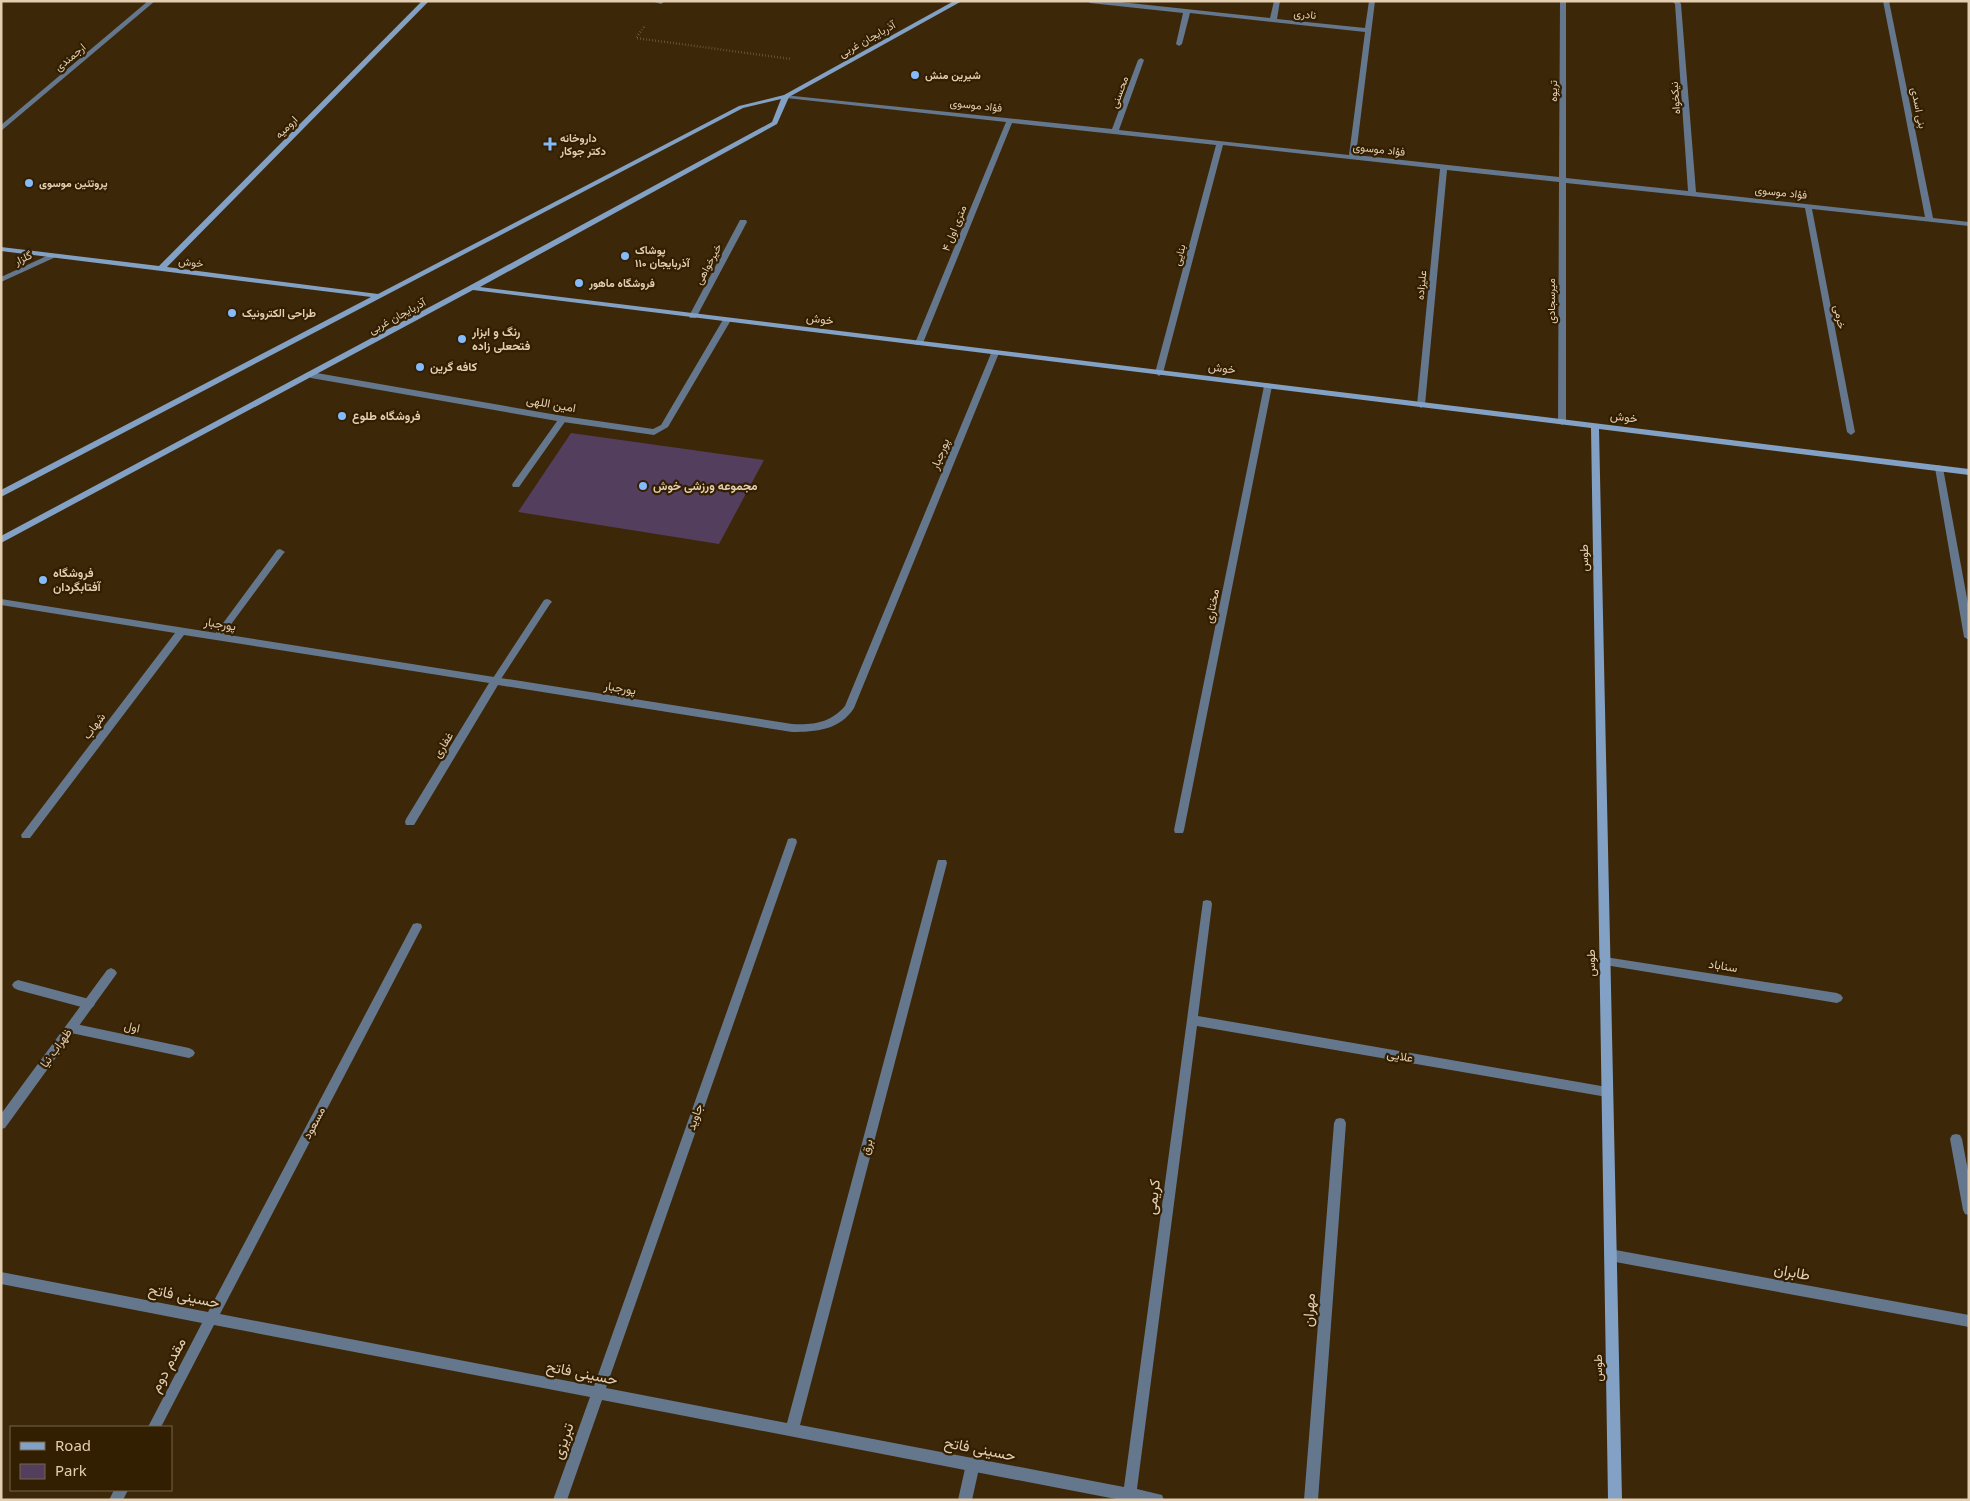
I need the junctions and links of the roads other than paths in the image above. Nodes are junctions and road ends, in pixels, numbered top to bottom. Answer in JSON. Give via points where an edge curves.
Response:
{"nodes":[{"id":1,"x":152,"y":1,"type":"edge"},
{"id":2,"x":426,"y":1,"type":"edge"},
{"id":3,"x":959,"y":1,"type":"edge"},
{"id":4,"x":1090,"y":1,"type":"edge"},
{"id":5,"x":1277,"y":1,"type":"edge"},
{"id":6,"x":1372,"y":1,"type":"edge"},
{"id":7,"x":1563,"y":1,"type":"edge"},
{"id":8,"x":1676,"y":1,"type":"edge"},
{"id":9,"x":1886,"y":1,"type":"edge"},
{"id":10,"x":1187,"y":11,"type":"junction"},
{"id":11,"x":1273,"y":20,"type":"junction"},
{"id":12,"x":1368,"y":30,"type":"junction"},
{"id":13,"x":1179,"y":44,"type":"dead end"},
{"id":14,"x":1141,"y":60,"type":"dead end"},
{"id":15,"x":786,"y":96,"type":"junction"},
{"id":16,"x":1010,"y":120,"type":"junction"},
{"id":17,"x":1,"y":129,"type":"edge"},
{"id":18,"x":1115,"y":132,"type":"junction"},
{"id":19,"x":1220,"y":143,"type":"junction"},
{"id":20,"x":1352,"y":157,"type":"junction"},
{"id":21,"x":1444,"y":167,"type":"junction"},
{"id":22,"x":1563,"y":180,"type":"junction"},
{"id":23,"x":1692,"y":194,"type":"junction"},
{"id":24,"x":1808,"y":206,"type":"junction"},
{"id":25,"x":1930,"y":220,"type":"junction"},
{"id":26,"x":743,"y":222,"type":"dead end"},
{"id":27,"x":1969,"y":224,"type":"edge"},
{"id":28,"x":1,"y":250,"type":"edge"},
{"id":29,"x":54,"y":256,"type":"junction"},
{"id":30,"x":162,"y":270,"type":"junction"},
{"id":31,"x":1,"y":280,"type":"edge"},
{"id":32,"x":472,"y":288,"type":"junction"},
{"id":33,"x":378,"y":296,"type":"junction"},
{"id":34,"x":693,"y":316,"type":"junction"},
{"id":35,"x":727,"y":320,"type":"junction"},
{"id":36,"x":919,"y":343,"type":"junction"},
{"id":37,"x":995,"y":353,"type":"junction"},
{"id":38,"x":1159,"y":373,"type":"junction"},
{"id":39,"x":310,"y":375,"type":"junction"},
{"id":40,"x":1268,"y":386,"type":"junction"},
{"id":41,"x":1421,"y":405,"type":"junction"},
{"id":42,"x":564,"y":419,"type":"junction"},
{"id":43,"x":1562,"y":422,"type":"junction"},
{"id":44,"x":1595,"y":426,"type":"junction"},
{"id":45,"x":1851,"y":432,"type":"dead end"},
{"id":46,"x":1940,"y":468,"type":"junction"},
{"id":47,"x":1969,"y":472,"type":"edge"},
{"id":48,"x":516,"y":485,"type":"dead end"},
{"id":49,"x":1,"y":494,"type":"edge"},
{"id":50,"x":1,"y":540,"type":"edge"},
{"id":51,"x":280,"y":552,"type":"dead end"},
{"id":52,"x":1,"y":602,"type":"edge"},
{"id":53,"x":547,"y":602,"type":"dead end"},
{"id":54,"x":182,"y":631,"type":"junction"},
{"id":55,"x":218,"y":636,"type":"junction"},
{"id":56,"x":1969,"y":637,"type":"edge"},
{"id":57,"x":496,"y":680,"type":"junction"},
{"id":58,"x":410,"y":822,"type":"dead end"},
{"id":59,"x":1180,"y":830,"type":"dead end"},
{"id":60,"x":26,"y":835,"type":"dead end"},
{"id":61,"x":792,"y":842,"type":"dead end"},
{"id":62,"x":942,"y":863,"type":"dead end"},
{"id":63,"x":1207,"y":904,"type":"dead end"},
{"id":64,"x":417,"y":928,"type":"dead end"},
{"id":65,"x":1605,"y":961,"type":"junction"},
{"id":66,"x":111,"y":973,"type":"dead end"},
{"id":67,"x":18,"y":985,"type":"dead end"},
{"id":68,"x":1837,"y":998,"type":"dead end"},
{"id":69,"x":89,"y":1004,"type":"junction"},
{"id":70,"x":1192,"y":1020,"type":"junction"},
{"id":71,"x":71,"y":1028,"type":"junction"},
{"id":72,"x":189,"y":1053,"type":"dead end"},
{"id":73,"x":1607,"y":1092,"type":"junction"},
{"id":74,"x":1,"y":1124,"type":"edge"},
{"id":75,"x":1340,"y":1124,"type":"dead end"},
{"id":76,"x":1956,"y":1139,"type":"dead end"},
{"id":77,"x":1969,"y":1210,"type":"edge"},
{"id":78,"x":1610,"y":1255,"type":"junction"},
{"id":79,"x":1,"y":1278,"type":"edge"},
{"id":80,"x":211,"y":1318,"type":"junction"},
{"id":81,"x":1969,"y":1321,"type":"edge"},
{"id":82,"x":598,"y":1392,"type":"junction"},
{"id":83,"x":155,"y":1426,"type":"edge"},
{"id":84,"x":792,"y":1430,"type":"junction"},
{"id":85,"x":973,"y":1464,"type":"junction"},
{"id":86,"x":1130,"y":1495,"type":"junction"},
{"id":87,"x":560,"y":1500,"type":"edge"},
{"id":88,"x":965,"y":1500,"type":"edge"},
{"id":89,"x":1157,"y":1500,"type":"edge"},
{"id":90,"x":1311,"y":1500,"type":"edge"},
{"id":91,"x":1615,"y":1500,"type":"edge"}],
"edges":[{"from":1,"to":17,"type":"street","name":"ارجمندی"},
{"from":2,"to":30,"type":"main road","name":"ارومیه"},
{"from":3,"to":15,"type":"main road","name":"آذربایجان غربی"},
{"from":4,"to":10,"type":"street","name":"نادری"},
{"from":5,"to":11,"type":"street"},
{"from":6,"to":12,"type":"street"},
{"from":7,"to":22,"type":"street","name":"تریوه"},
{"from":8,"to":23,"type":"street","name":"نیکخواه"},
{"from":9,"to":25,"type":"street","name":"بنی اسدی"},
{"from":10,"to":11,"type":"street","name":"نادری"},
{"from":10,"to":13,"type":"street"},
{"from":11,"to":12,"type":"street","name":"نادری"},
{"from":12,"to":20,"type":"street"},
{"from":14,"to":18,"type":"street","name":"محسنی"},
{"from":15,"to":16,"type":"street","name":"فؤاد موسوی"},
{"from":15,"to":32,"type":"main road","name":"آذربایجان غربی","via":[[775,123]]},
{"from":15,"to":33,"type":"main road","name":"آذربایجان غربی","via":[[740,107]]},
{"from":16,"to":18,"type":"street","name":"فؤاد موسوی"},
{"from":16,"to":36,"type":"street","name":"۴ متری اول"},
{"from":18,"to":19,"type":"street","name":"فؤاد موسوی"},
{"from":19,"to":20,"type":"street","name":"فؤاد موسوی"},
{"from":19,"to":38,"type":"street","name":"بنایی"},
{"from":20,"to":21,"type":"street","name":"فؤاد موسوی"},
{"from":21,"to":22,"type":"street","name":"فؤاد موسوی"},
{"from":21,"to":41,"type":"street","name":"علیزاده"},
{"from":22,"to":23,"type":"street","name":"فؤاد موسوی"},
{"from":22,"to":43,"type":"street","name":"میرسجادی"},
{"from":23,"to":24,"type":"street","name":"فؤاد موسوی"},
{"from":24,"to":25,"type":"street","name":"فؤاد موسوی"},
{"from":24,"to":45,"type":"street","name":"خرمی"},
{"from":25,"to":27,"type":"street","name":"فؤاد موسوی"},
{"from":26,"to":34,"type":"street","name":"خیرخواهی"},
{"from":28,"to":29,"type":"main road","name":"خوش"},
{"from":29,"to":30,"type":"main road","name":"خوش"},
{"from":29,"to":31,"type":"street","name":"گلزار"},
{"from":30,"to":33,"type":"main road","name":"خوش"},
{"from":32,"to":34,"type":"main road","name":"خوش"},
{"from":32,"to":39,"type":"main road","name":"آذربایجان غربی"},
{"from":33,"to":49,"type":"main road","name":"آذربایجان غربی"},
{"from":34,"to":35,"type":"main road","name":"خوش"},
{"from":35,"to":36,"type":"main road","name":"خوش"},
{"from":35,"to":42,"type":"street","name":"امین اللهی","via":[[660,431],[649,433]]},
{"from":36,"to":37,"type":"main road","name":"خوش"},
{"from":37,"to":38,"type":"main road","name":"خوش"},
{"from":37,"to":57,"type":"street","name":"پورجبار","via":[[849,708],[840,718],[811,729],[792,728]]},
{"from":38,"to":40,"type":"main road","name":"خوش"},
{"from":39,"to":42,"type":"street","name":"امین اللهی"},
{"from":39,"to":50,"type":"main road","name":"آذربایجان غربی"},
{"from":40,"to":41,"type":"main road","name":"خوش"},
{"from":40,"to":59,"type":"street","name":"مختاری"},
{"from":41,"to":43,"type":"main road","name":"خوش"},
{"from":42,"to":48,"type":"street"},
{"from":43,"to":44,"type":"main road","name":"خوش"},
{"from":44,"to":46,"type":"main road","name":"خوش"},
{"from":44,"to":65,"type":"main road","name":"طوس"},
{"from":46,"to":47,"type":"main road","name":"خوش"},
{"from":46,"to":56,"type":"street"},
{"from":51,"to":55,"type":"street"},
{"from":52,"to":54,"type":"street","name":"پورجبار"},
{"from":53,"to":57,"type":"street","name":"غفاری"},
{"from":54,"to":55,"type":"street","name":"پورجبار"},
{"from":54,"to":60,"type":"street","name":"شهاب"},
{"from":55,"to":57,"type":"street","name":"پورجبار"},
{"from":57,"to":58,"type":"street","name":"غفاری"},
{"from":61,"to":82,"type":"street","name":"جاوید"},
{"from":62,"to":84,"type":"street","name":"برق"},
{"from":63,"to":70,"type":"street","name":"کریمی"},
{"from":64,"to":80,"type":"street","name":"مسعود"},
{"from":65,"to":68,"type":"street","name":"سناباد"},
{"from":65,"to":73,"type":"main road","name":"طوس"},
{"from":66,"to":69,"type":"street","name":"ظهراب نیا"},
{"from":67,"to":69,"type":"street"},
{"from":69,"to":71,"type":"street","name":"ظهراب نیا"},
{"from":70,"to":73,"type":"street","name":"علایی"},
{"from":70,"to":86,"type":"street","name":"کریمی"},
{"from":71,"to":72,"type":"street","name":"اول"},
{"from":71,"to":74,"type":"street","name":"ظهراب نیا"},
{"from":73,"to":78,"type":"main road","name":"طوس"},
{"from":75,"to":90,"type":"street","name":"مهران"},
{"from":76,"to":77,"type":"street"},
{"from":78,"to":81,"type":"street","name":"طابران"},
{"from":78,"to":91,"type":"main road","name":"طوس"},
{"from":79,"to":80,"type":"street","name":"حسینی فاتح"},
{"from":80,"to":82,"type":"street","name":"حسینی فاتح"},
{"from":80,"to":83,"type":"street","name":"مقدم دوم"},
{"from":82,"to":84,"type":"street","name":"حسینی فاتح"},
{"from":82,"to":87,"type":"street","name":"تبریزی"},
{"from":84,"to":85,"type":"street","name":"حسینی فاتح"},
{"from":85,"to":86,"type":"street","name":"حسینی فاتح"},
{"from":85,"to":88,"type":"street"},
{"from":86,"to":89,"type":"street","name":"حسینی فاتح"}]}
